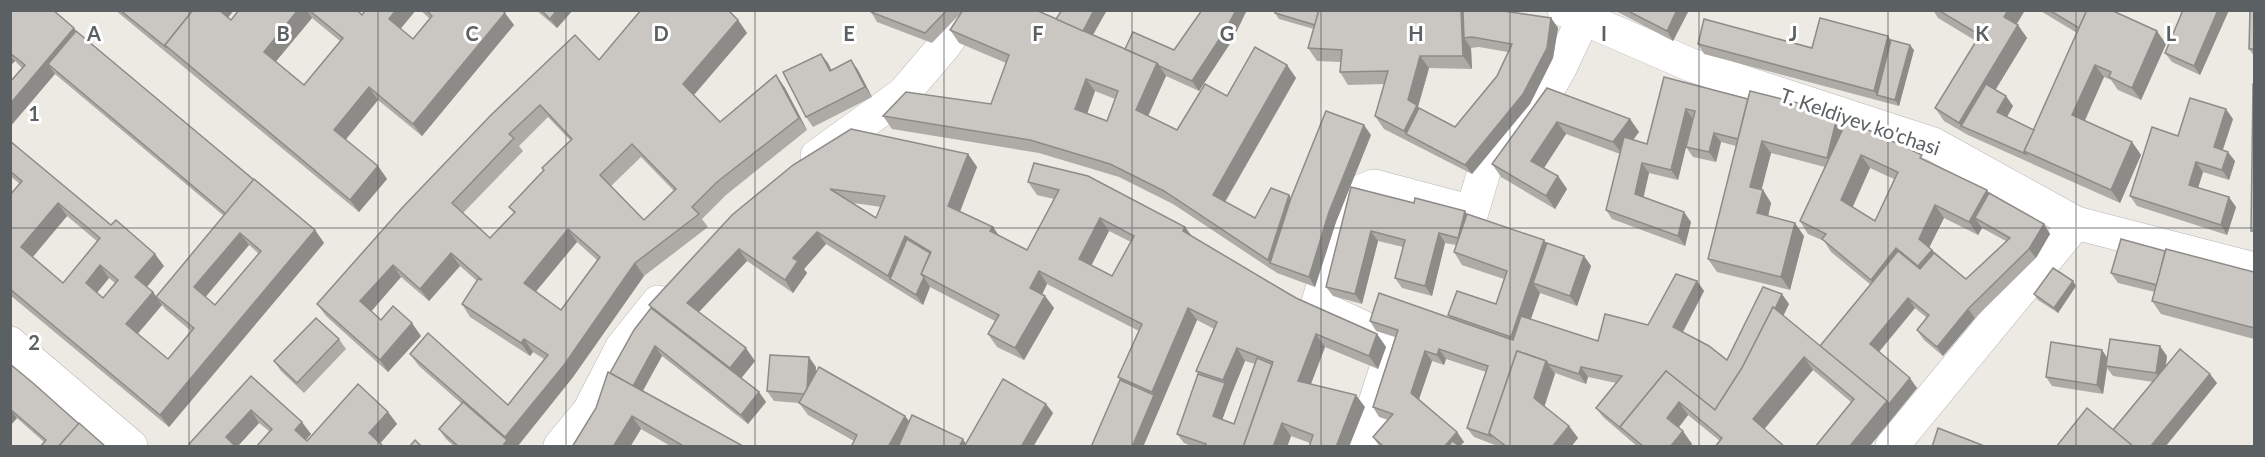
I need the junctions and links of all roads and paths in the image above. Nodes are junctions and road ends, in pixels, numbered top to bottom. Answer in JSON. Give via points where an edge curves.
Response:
{"nodes":[{"id":1,"x":970,"y":10,"type":"edge"},
{"id":2,"x":1574,"y":15,"type":"edge"},
{"id":3,"x":797,"y":170,"type":"edge"},
{"id":4,"x":2076,"y":223,"type":"junction"},
{"id":5,"x":2254,"y":268,"type":"edge"},
{"id":6,"x":675,"y":282,"type":"edge"},
{"id":7,"x":10,"y":343,"type":"edge"},
{"id":8,"x":131,"y":447,"type":"edge"},
{"id":9,"x":560,"y":447,"type":"edge"},
{"id":10,"x":1361,"y":447,"type":"edge"},
{"id":11,"x":1892,"y":447,"type":"edge"}],
"edges":[{"from":1,"to":3,"type":"street","via":[[903,94]]},
{"from":2,"to":4,"type":"street","name":"T. Keldiyev ko'chasi","via":[[1691,65],[1933,144]]},
{"from":2,"to":10,"type":"street","via":[[1560,68],[1540,103],[1485,168],[1472,212],[1374,186],[1356,193],[1345,212],[1317,306],[1384,337],[1392,350]]},
{"from":4,"to":5,"type":"street","name":"T. Keldiyev ko'chasi"},
{"from":4,"to":11,"type":"street"},
{"from":6,"to":9,"type":"street","via":[[622,347],[589,411]]},
{"from":7,"to":8,"type":"street"}]}
